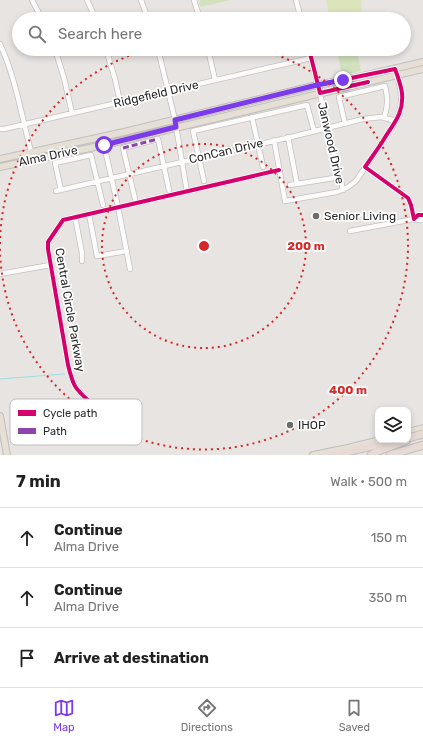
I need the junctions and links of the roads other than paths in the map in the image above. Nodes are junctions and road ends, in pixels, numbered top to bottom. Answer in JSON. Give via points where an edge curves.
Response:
{"nodes":[{"id":1,"x":32,"y":0,"type":"edge"},
{"id":2,"x":87,"y":0,"type":"edge"},
{"id":3,"x":141,"y":0,"type":"edge"},
{"id":4,"x":194,"y":0,"type":"edge"},
{"id":5,"x":296,"y":0,"type":"edge"},
{"id":6,"x":38,"y":12,"type":"edge"},
{"id":7,"x":93,"y":12,"type":"edge"},
{"id":8,"x":145,"y":12,"type":"edge"},
{"id":9,"x":198,"y":12,"type":"edge"},
{"id":10,"x":299,"y":12,"type":"edge"},
{"id":11,"x":0,"y":44,"type":"edge"},
{"id":12,"x":57,"y":56,"type":"edge"},
{"id":13,"x":108,"y":56,"type":"edge"},
{"id":14,"x":160,"y":56,"type":"edge"},
{"id":15,"x":210,"y":56,"type":"edge"},
{"id":16,"x":311,"y":58,"type":"joint"},
{"id":17,"x":423,"y":62,"type":"edge"},
{"id":18,"x":423,"y":69,"type":"edge"},
{"id":19,"x":396,"y":72,"type":"junction"},
{"id":20,"x":215,"y":80,"type":"junction"},
{"id":21,"x":317,"y":85,"type":"junction"},
{"id":22,"x":168,"y":91,"type":"junction"},
{"id":23,"x":320,"y":93,"type":"junction"},
{"id":24,"x":120,"y":102,"type":"junction"},
{"id":25,"x":72,"y":113,"type":"junction"},
{"id":26,"x":252,"y":118,"type":"junction"},
{"id":27,"x":384,"y":118,"type":"junction"},
{"id":28,"x":175,"y":120,"type":"junction"},
{"id":29,"x":396,"y":121,"type":"junction"},
{"id":30,"x":25,"y":124,"type":"junction"},
{"id":31,"x":345,"y":124,"type":"junction"},
{"id":32,"x":176,"y":127,"type":"junction"},
{"id":33,"x":328,"y":128,"type":"junction"},
{"id":34,"x":0,"y":129,"type":"edge"},
{"id":35,"x":314,"y":131,"type":"junction"},
{"id":36,"x":288,"y":138,"type":"junction"},
{"id":37,"x":274,"y":140,"type":"junction"},
{"id":38,"x":258,"y":144,"type":"junction"},
{"id":39,"x":104,"y":145,"type":"junction"},
{"id":40,"x":31,"y":152,"type":"junction"},
{"id":41,"x":199,"y":158,"type":"junction"},
{"id":42,"x":0,"y":159,"type":"edge"},
{"id":43,"x":33,"y":159,"type":"junction"},
{"id":44,"x":182,"y":162,"type":"junction"},
{"id":45,"x":164,"y":166,"type":"junction"},
{"id":46,"x":0,"y":167,"type":"edge"},
{"id":47,"x":263,"y":167,"type":"dead end"},
{"id":48,"x":279,"y":170,"type":"junction"},
{"id":49,"x":129,"y":174,"type":"junction"},
{"id":50,"x":340,"y":177,"type":"junction"},
{"id":51,"x":112,"y":178,"type":"junction"},
{"id":52,"x":204,"y":181,"type":"dead end"},
{"id":53,"x":97,"y":182,"type":"junction"},
{"id":54,"x":297,"y":184,"type":"junction"},
{"id":55,"x":290,"y":185,"type":"dead end"},
{"id":56,"x":169,"y":190,"type":"dead end"},
{"id":57,"x":342,"y":190,"type":"junction"},
{"id":58,"x":187,"y":192,"type":"junction"},
{"id":59,"x":135,"y":199,"type":"dead end"},
{"id":60,"x":103,"y":205,"type":"dead end"},
{"id":61,"x":118,"y":207,"type":"junction"},
{"id":62,"x":89,"y":214,"type":"junction"},
{"id":63,"x":423,"y":214,"type":"edge"},
{"id":64,"x":75,"y":217,"type":"junction"},
{"id":65,"x":414,"y":219,"type":"junction"},
{"id":66,"x":423,"y":220,"type":"edge"},
{"id":67,"x":350,"y":231,"type":"dead end"},
{"id":68,"x":127,"y":251,"type":"junction"},
{"id":69,"x":82,"y":261,"type":"dead end"},
{"id":70,"x":50,"y":265,"type":"junction"},
{"id":71,"x":130,"y":269,"type":"dead end"},
{"id":72,"x":0,"y":274,"type":"edge"},
{"id":73,"x":87,"y":399,"type":"edge"},
{"id":74,"x":0,"y":416,"type":"edge"},
{"id":75,"x":423,"y":428,"type":"edge"},
{"id":76,"x":411,"y":431,"type":"edge"},
{"id":77,"x":2,"y":433,"type":"edge"},
{"id":78,"x":423,"y":434,"type":"edge"},
{"id":79,"x":411,"y":438,"type":"edge"},
{"id":80,"x":375,"y":441,"type":"edge"},
{"id":81,"x":384,"y":443,"type":"edge"},
{"id":82,"x":398,"y":443,"type":"edge"},
{"id":83,"x":423,"y":445,"type":"edge"},
{"id":84,"x":7,"y":455,"type":"edge"},
{"id":85,"x":313,"y":455,"type":"edge"},
{"id":86,"x":334,"y":455,"type":"edge"},
{"id":87,"x":371,"y":455,"type":"edge"},
{"id":88,"x":390,"y":455,"type":"edge"}],
"edges":[{"from":1,"to":6,"type":"street"},
{"from":2,"to":7,"type":"street"},
{"from":3,"to":8,"type":"street"},
{"from":4,"to":9,"type":"street"},
{"from":5,"to":10,"type":"street"},
{"from":11,"to":30,"type":"street","via":[[10,68]]},
{"from":12,"to":25,"type":"street"},
{"from":13,"to":24,"type":"street"},
{"from":14,"to":22,"type":"street"},
{"from":15,"to":20,"type":"street"},
{"from":16,"to":20,"type":"street","name":"Ridgefield Drive"},
{"from":16,"to":21,"type":"street","name":"Janwood Drive"},
{"from":17,"to":19,"type":"main road","name":"Alma Drive"},
{"from":18,"to":19,"type":"main road","name":"Alma Drive"},
{"from":19,"to":21,"type":"main road","name":"Alma Drive"},
{"from":19,"to":23,"type":"main road","name":"Alma Drive"},
{"from":19,"to":29,"type":"street","via":[[402,104]]},
{"from":20,"to":22,"type":"street","name":"Ridgefield Drive"},
{"from":21,"to":23,"type":"street","name":"Janwood Drive"},
{"from":21,"to":28,"type":"main road","name":"Alma Drive"},
{"from":22,"to":24,"type":"street","name":"Ridgefield Drive"},
{"from":22,"to":28,"type":"street"},
{"from":23,"to":32,"type":"main road","name":"Alma Drive"},
{"from":23,"to":33,"type":"street","name":"Janwood Drive"},
{"from":24,"to":25,"type":"street","name":"Ridgefield Drive"},
{"from":25,"to":30,"type":"street","name":"Ridgefield Drive"},
{"from":26,"to":35,"type":"street","via":[[307,105]]},
{"from":26,"to":38,"type":"street"},
{"from":26,"to":41,"type":"street","via":[[194,131]]},
{"from":27,"to":29,"type":"street","name":"ConCan Drive"},
{"from":27,"to":31,"type":"street","name":"ConCan Drive","via":[[363,119]]},
{"from":27,"to":31,"type":"street","via":[[388,98],[385,86],[339,97]]},
{"from":28,"to":32,"type":"street"},
{"from":28,"to":40,"type":"main road","name":"Alma Drive"},
{"from":29,"to":57,"type":"street","via":[[356,181]]},
{"from":30,"to":34,"type":"street","name":"Ridgefield Drive"},
{"from":30,"to":40,"type":"street"},
{"from":31,"to":33,"type":"street","name":"ConCan Drive"},
{"from":32,"to":39,"type":"main road","name":"Alma Drive"},
{"from":32,"to":44,"type":"street"},
{"from":33,"to":35,"type":"street","name":"ConCan Drive"},
{"from":33,"to":50,"type":"street","name":"Janwood Drive"},
{"from":35,"to":36,"type":"street","name":"ConCan Drive"},
{"from":36,"to":37,"type":"street","name":"ConCan Drive"},
{"from":36,"to":54,"type":"street"},
{"from":37,"to":38,"type":"street","name":"ConCan Drive"},
{"from":37,"to":48,"type":"street"},
{"from":38,"to":41,"type":"street","name":"ConCan Drive"},
{"from":38,"to":47,"type":"street"},
{"from":39,"to":43,"type":"main road","name":"Alma Drive"},
{"from":39,"to":51,"type":"street"},
{"from":40,"to":42,"type":"main road","name":"Alma Drive"},
{"from":40,"to":43,"type":"street"},
{"from":41,"to":44,"type":"street","name":"ConCan Drive"},
{"from":41,"to":52,"type":"street"},
{"from":43,"to":46,"type":"main road","name":"Alma Drive"},
{"from":44,"to":45,"type":"street","name":"ConCan Drive"},
{"from":44,"to":58,"type":"street"},
{"from":45,"to":49,"type":"street","name":"ConCan Drive"},
{"from":45,"to":49,"type":"street","via":[[158,139],[123,148]]},
{"from":45,"to":56,"type":"street"},
{"from":48,"to":57,"type":"street","via":[[285,201]]},
{"from":48,"to":58,"type":"street"},
{"from":49,"to":51,"type":"street","name":"ConCan Drive"},
{"from":49,"to":59,"type":"street"},
{"from":50,"to":54,"type":"street"},
{"from":50,"to":57,"type":"street","name":"Janwood Drive"},
{"from":51,"to":53,"type":"street","name":"ConCan Drive"},
{"from":51,"to":61,"type":"street"},
{"from":53,"to":53,"type":"street","name":"ConCan Drive","via":[[91,155],[55,163],[58,191]]},
{"from":53,"to":60,"type":"street"},
{"from":54,"to":55,"type":"street"},
{"from":58,"to":61,"type":"street"},
{"from":61,"to":62,"type":"street"},
{"from":61,"to":68,"type":"street"},
{"from":62,"to":64,"type":"street"},
{"from":62,"to":68,"type":"street","via":[[97,256]]},
{"from":63,"to":65,"type":"street"},
{"from":64,"to":69,"type":"street"},
{"from":64,"to":70,"type":"street","name":"Central Circle Parkway","via":[[63,220],[48,242]]},
{"from":65,"to":66,"type":"street"},
{"from":65,"to":67,"type":"street"},
{"from":68,"to":71,"type":"street"},
{"from":70,"to":72,"type":"street"},
{"from":70,"to":73,"type":"street","name":"Central Circle Parkway","via":[[71,378],[79,393]]},
{"from":74,"to":77,"type":"main road"},
{"from":75,"to":76,"type":"main road"},
{"from":77,"to":84,"type":"main road"},
{"from":78,"to":79,"type":"highway","bridge":true},
{"from":80,"to":85,"type":"main road"},
{"from":81,"to":86,"type":"highway"},
{"from":82,"to":87,"type":"highway"},
{"from":83,"to":88,"type":"highway"}]}
